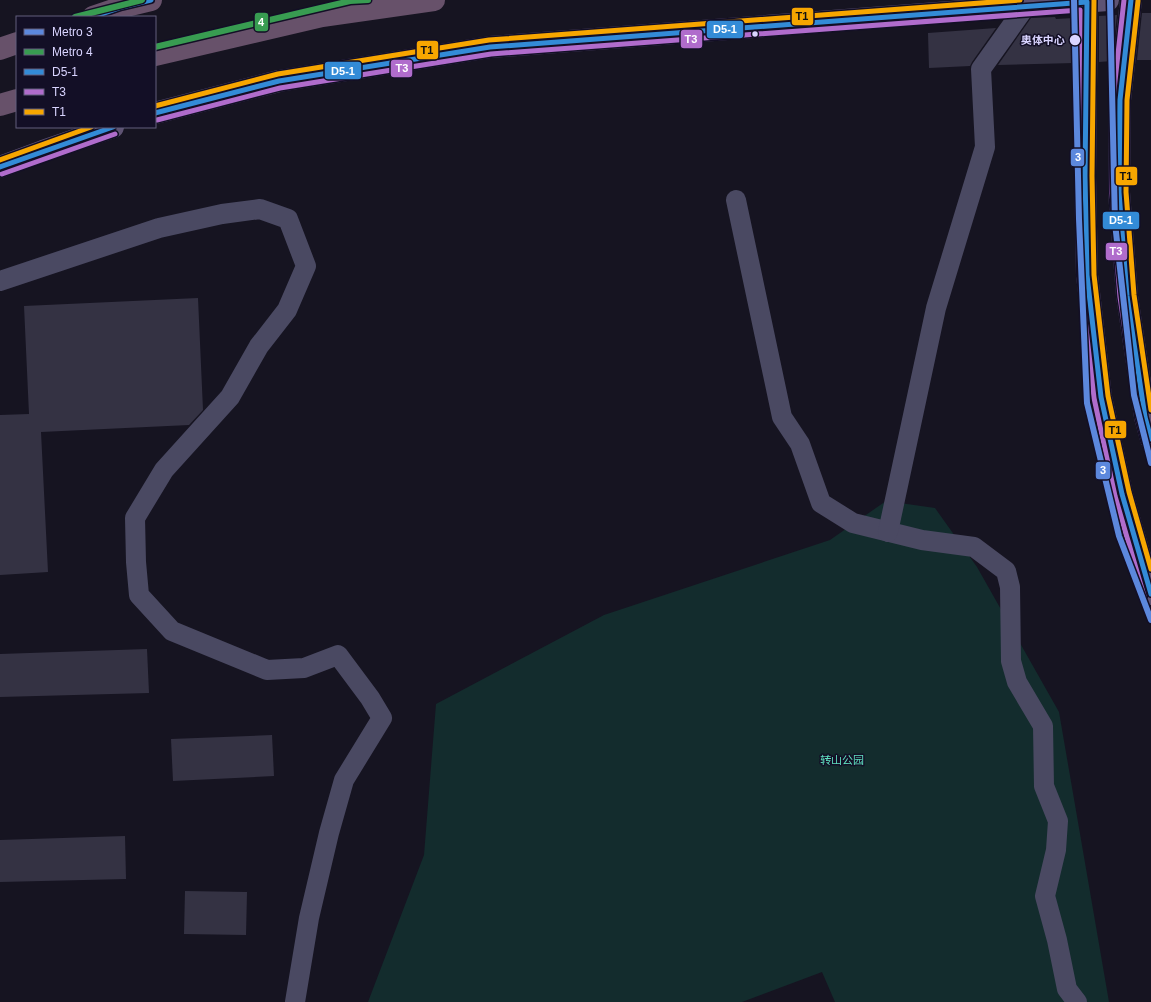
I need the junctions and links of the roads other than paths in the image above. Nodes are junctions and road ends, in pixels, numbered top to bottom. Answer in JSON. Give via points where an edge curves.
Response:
{"nodes":[{"id":1,"x":151,"y":0,"type":"edge"},
{"id":2,"x":434,"y":0,"type":"edge"},
{"id":3,"x":1130,"y":0,"type":"edge"},
{"id":4,"x":1094,"y":1,"type":"edge"},
{"id":5,"x":1025,"y":7,"type":"junction"},
{"id":6,"x":96,"y":16,"type":"edge"},
{"id":7,"x":16,"y":43,"type":"edge"},
{"id":8,"x":0,"y":49,"type":"edge"},
{"id":9,"x":156,"y":55,"type":"edge"},
{"id":10,"x":16,"y":100,"type":"edge"},
{"id":11,"x":0,"y":105,"type":"edge"},
{"id":12,"x":156,"y":113,"type":"edge"},
{"id":13,"x":110,"y":128,"type":"edge"},
{"id":14,"x":0,"y":167,"type":"edge"},
{"id":15,"x":736,"y":200,"type":"dead end"},
{"id":16,"x":0,"y":281,"type":"edge"},
{"id":17,"x":1151,"y":439,"type":"edge"},
{"id":18,"x":888,"y":532,"type":"junction"},
{"id":19,"x":1151,"y":594,"type":"edge"},
{"id":20,"x":295,"y":1002,"type":"edge"},
{"id":21,"x":1077,"y":1002,"type":"edge"}],
"edges":[{"from":1,"to":6,"type":"highway"},
{"from":2,"to":9,"type":"highway","via":[[322,16]]},
{"from":3,"to":17,"type":"main road","via":[[1120,100],[1119,192],[1127,296],[1145,417]]},
{"from":4,"to":5,"type":"main road"},
{"from":4,"to":19,"type":"main road","via":[[1085,176],[1087,275],[1101,397],[1122,494]]},
{"from":5,"to":12,"type":"main road","via":[[490,47],[278,81]]},
{"from":5,"to":18,"type":"street","via":[[981,69],[985,147],[936,308]]},
{"from":7,"to":8,"type":"highway"},
{"from":10,"to":11,"type":"highway"},
{"from":13,"to":14,"type":"main road"},
{"from":15,"to":18,"type":"street","via":[[782,417],[800,444],[821,503],[854,523]]},
{"from":16,"to":20,"type":"street","via":[[160,228],[222,214],[260,209],[288,219],[306,266],[287,310],[259,346],[230,397],[164,470],[135,518],[138,595],[172,631],[267,670],[304,668],[338,655],[382,718],[344,780],[309,918]]},
{"from":18,"to":21,"type":"street","via":[[922,540],[974,547],[1006,571],[1010,587],[1011,661],[1017,682],[1043,726],[1044,786],[1058,821],[1056,850],[1045,896],[1067,988]]}]}
